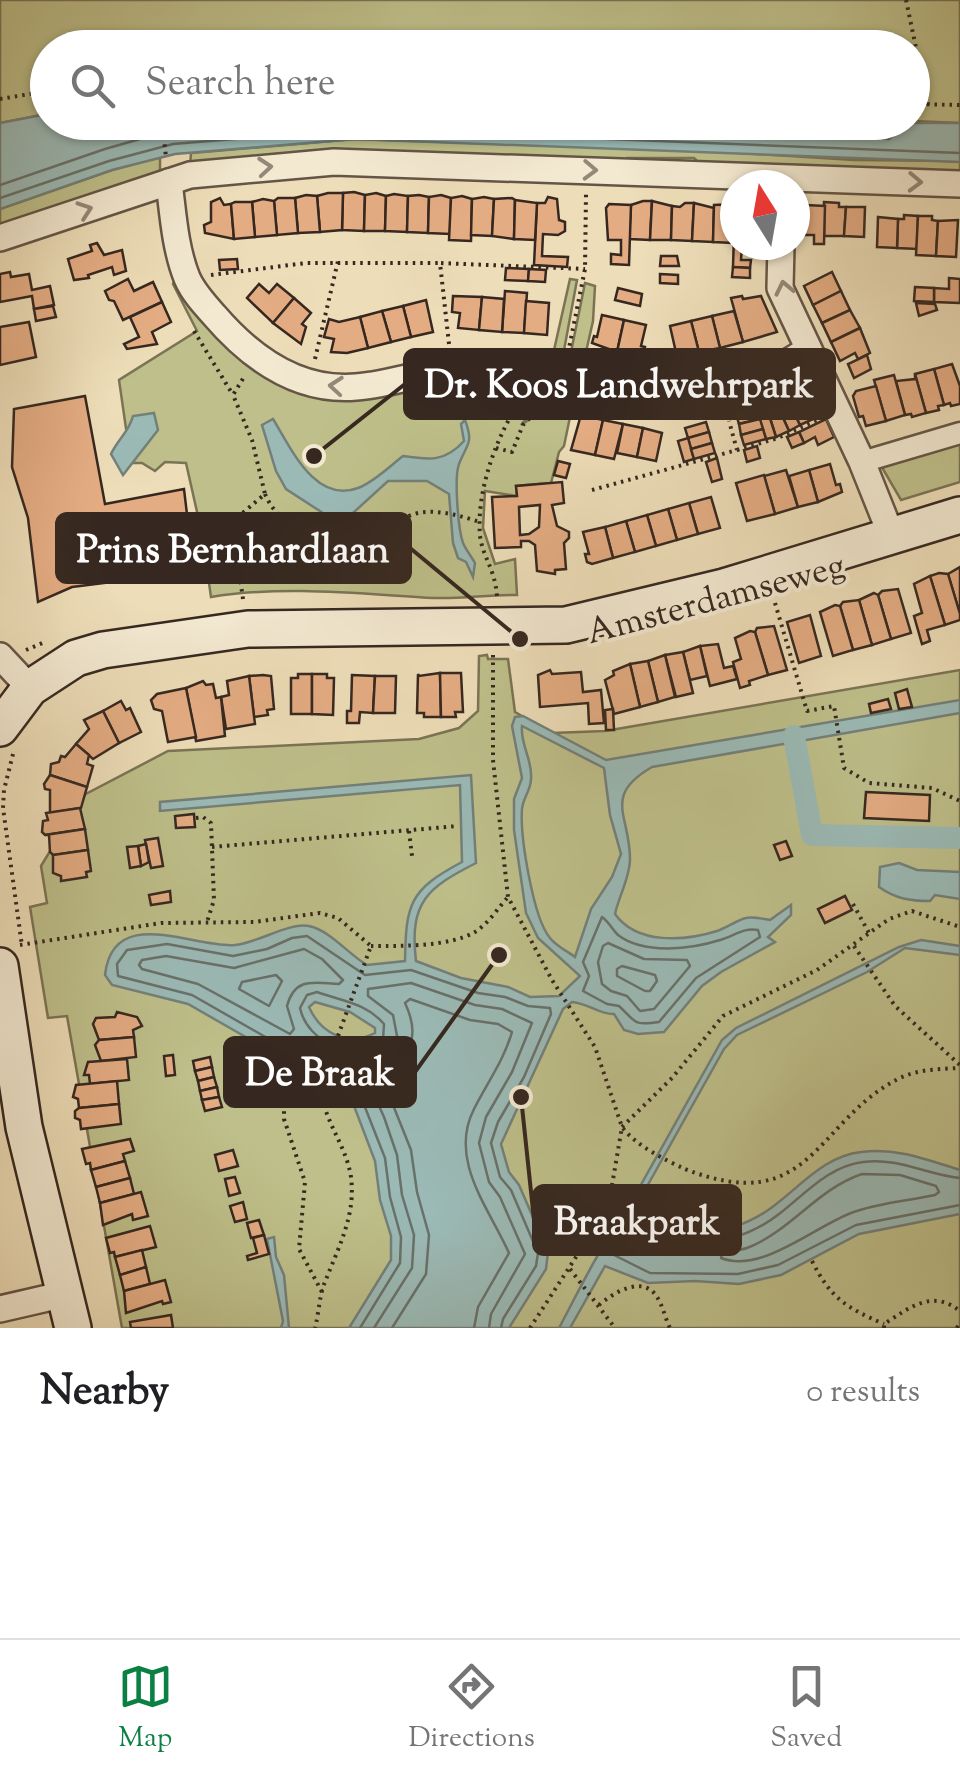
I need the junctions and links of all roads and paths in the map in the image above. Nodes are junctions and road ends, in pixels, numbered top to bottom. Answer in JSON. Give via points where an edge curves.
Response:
{"nodes":[{"id":1,"x":906,"y":0,"type":"edge"},
{"id":2,"x":912,"y":30,"type":"edge"},
{"id":3,"x":30,"y":94,"type":"edge"},
{"id":4,"x":0,"y":99,"type":"edge"},
{"id":5,"x":930,"y":105,"type":"edge"},
{"id":6,"x":960,"y":105,"type":"edge"},
{"id":7,"x":164,"y":140,"type":"edge"},
{"id":8,"x":587,"y":170,"type":"junction"},
{"id":9,"x":168,"y":175,"type":"junction"},
{"id":10,"x":720,"y":177,"type":"edge"},
{"id":11,"x":810,"y":181,"type":"edge"},
{"id":12,"x":960,"y":184,"type":"edge"},
{"id":13,"x":0,"y":238,"type":"edge"},
{"id":14,"x":781,"y":260,"type":"edge"},
{"id":15,"x":338,"y":261,"type":"junction"},
{"id":16,"x":440,"y":263,"type":"junction"},
{"id":17,"x":585,"y":269,"type":"junction"},
{"id":18,"x":187,"y":278,"type":"junction"},
{"id":19,"x":808,"y":350,"type":"junction"},
{"id":20,"x":258,"y":356,"type":"junction"},
{"id":21,"x":451,"y":368,"type":"junction"},
{"id":22,"x":550,"y":374,"type":"junction"},
{"id":23,"x":307,"y":381,"type":"junction"},
{"id":24,"x":722,"y":398,"type":"junction"},
{"id":25,"x":822,"y":418,"type":"dead end"},
{"id":26,"x":960,"y":433,"type":"edge"},
{"id":27,"x":496,"y":448,"type":"junction"},
{"id":28,"x":737,"y":450,"type":"junction"},
{"id":29,"x":862,"y":462,"type":"junction"},
{"id":30,"x":592,"y":490,"type":"dead end"},
{"id":31,"x":265,"y":494,"type":"junction"},
{"id":32,"x":960,"y":515,"type":"edge"},
{"id":33,"x":480,"y":522,"type":"junction"},
{"id":34,"x":892,"y":537,"type":"junction"},
{"id":35,"x":766,"y":574,"type":"junction"},
{"id":36,"x":494,"y":628,"type":"junction"},
{"id":37,"x":248,"y":629,"type":"junction"},
{"id":38,"x":57,"y":637,"type":"dead end"},
{"id":39,"x":12,"y":670,"type":"edge"},
{"id":40,"x":8,"y":738,"type":"edge"},
{"id":41,"x":0,"y":762,"type":"edge"},
{"id":42,"x":8,"y":765,"type":"junction"},
{"id":43,"x":960,"y":801,"type":"edge"},
{"id":44,"x":196,"y":818,"type":"dead end"},
{"id":45,"x":458,"y":826,"type":"dead end"},
{"id":46,"x":409,"y":829,"type":"junction"},
{"id":47,"x":212,"y":847,"type":"junction"},
{"id":48,"x":412,"y":856,"type":"dead end"},
{"id":49,"x":508,"y":896,"type":"junction"},
{"id":50,"x":853,"y":904,"type":"dead end"},
{"id":51,"x":207,"y":922,"type":"junction"},
{"id":52,"x":960,"y":927,"type":"edge"},
{"id":53,"x":870,"y":933,"type":"junction"},
{"id":54,"x":370,"y":946,"type":"junction"},
{"id":55,"x":854,"y":946,"type":"junction"},
{"id":56,"x":11,"y":952,"type":"edge"},
{"id":57,"x":960,"y":1066,"type":"edge"},
{"id":58,"x":320,"y":1093,"type":"junction"},
{"id":59,"x":622,"y":1127,"type":"junction"},
{"id":60,"x":812,"y":1261,"type":"dead end"},
{"id":61,"x":570,"y":1270,"type":"junction"},
{"id":62,"x":322,"y":1292,"type":"junction"},
{"id":63,"x":65,"y":1294,"type":"junction"},
{"id":64,"x":598,"y":1305,"type":"junction"},
{"id":65,"x":0,"y":1309,"type":"edge"},
{"id":66,"x":960,"y":1311,"type":"edge"},
{"id":67,"x":884,"y":1326,"type":"edge"},
{"id":68,"x":73,"y":1328,"type":"edge"},
{"id":69,"x":315,"y":1328,"type":"edge"},
{"id":70,"x":530,"y":1328,"type":"edge"},
{"id":71,"x":615,"y":1328,"type":"edge"},
{"id":72,"x":670,"y":1328,"type":"edge"}],
"edges":[{"from":1,"to":2,"type":"path"},
{"from":3,"to":4,"type":"path"},
{"from":5,"to":6,"type":"path"},
{"from":7,"to":9,"type":"path"},
{"from":9,"to":8,"type":"street","one_way":true,"via":[[334,162]]},
{"from":8,"to":10,"type":"street","one_way":true},
{"from":8,"to":17,"type":"path"},
{"from":13,"to":9,"type":"street","one_way":true},
{"from":9,"to":18,"type":"street"},
{"from":11,"to":12,"type":"street","one_way":true},
{"from":19,"to":14,"type":"street","one_way":true,"via":[[780,288]]},
{"from":15,"to":16,"type":"path"},
{"from":15,"to":18,"type":"path"},
{"from":15,"to":23,"type":"path"},
{"from":16,"to":17,"type":"path"},
{"from":16,"to":21,"type":"path"},
{"from":17,"to":22,"type":"path"},
{"from":18,"to":20,"type":"street","via":[[228,331]]},
{"from":19,"to":24,"type":"street"},
{"from":19,"to":29,"type":"street"},
{"from":20,"to":23,"type":"street"},
{"from":20,"to":31,"type":"path","via":[[234,394]]},
{"from":21,"to":22,"type":"street"},
{"from":21,"to":23,"type":"street","one_way":true,"via":[[357,387]]},
{"from":22,"to":24,"type":"street","via":[[675,402]]},
{"from":22,"to":27,"type":"path","via":[[533,382]]},
{"from":22,"to":27,"type":"path","via":[[550,400],[522,425],[512,452]]},
{"from":24,"to":28,"type":"path"},
{"from":25,"to":28,"type":"path"},
{"from":26,"to":29,"type":"street"},
{"from":27,"to":33,"type":"path"},
{"from":28,"to":30,"type":"path"},
{"from":29,"to":34,"type":"street"},
{"from":31,"to":33,"type":"path","via":[[291,526],[334,538],[373,533],[422,512]]},
{"from":31,"to":37,"type":"path","via":[[233,529]]},
{"from":32,"to":34,"type":"main road","name":"Amsterdamseweg"},
{"from":33,"to":36,"type":"path","via":[[496,579]]},
{"from":34,"to":35,"type":"main road","name":"Amsterdamseweg"},
{"from":35,"to":36,"type":"main road","name":"Amsterdamseweg","via":[[593,621]]},
{"from":35,"to":43,"type":"path","via":[[807,711],[834,706],[844,768],[869,784],[932,788]]},
{"from":36,"to":37,"type":"main road","name":"Amsterdamseweg"},
{"from":36,"to":49,"type":"path","via":[[494,760]]},
{"from":37,"to":39,"type":"main road","name":"Amsterdamseweg"},
{"from":38,"to":39,"type":"path","via":[[28,649]]},
{"from":39,"to":40,"type":"main road","name":"Amsterdamseweg"},
{"from":40,"to":42,"type":"path"},
{"from":41,"to":42,"type":"path"},
{"from":42,"to":56,"type":"path"},
{"from":44,"to":47,"type":"path","via":[[211,824]]},
{"from":45,"to":46,"type":"path"},
{"from":46,"to":47,"type":"path"},
{"from":46,"to":48,"type":"path"},
{"from":47,"to":51,"type":"path","via":[[214,900]]},
{"from":49,"to":54,"type":"path","via":[[475,932],[418,945]]},
{"from":49,"to":59,"type":"path","via":[[595,1048]]},
{"from":50,"to":53,"type":"path"},
{"from":51,"to":54,"type":"path","via":[[320,913],[338,918]]},
{"from":51,"to":56,"type":"path","via":[[161,923]]},
{"from":52,"to":53,"type":"path","via":[[912,912]]},
{"from":53,"to":55,"type":"path"},
{"from":54,"to":58,"type":"path"},
{"from":55,"to":57,"type":"path","via":[[895,1006]]},
{"from":55,"to":59,"type":"path","via":[[724,1016]]},
{"from":56,"to":63,"type":"main road","via":[[24,1128]]},
{"from":57,"to":59,"type":"path","via":[[900,1078],[812,1158],[773,1179],[703,1175],[629,1137]]},
{"from":58,"to":62,"type":"path","via":[[348,1161],[352,1192]]},
{"from":58,"to":62,"type":"path","via":[[290,1102],[284,1119],[305,1182],[299,1249]]},
{"from":59,"to":61,"type":"path","via":[[612,1191]]},
{"from":60,"to":67,"type":"path","via":[[840,1301]]},
{"from":61,"to":64,"type":"path"},
{"from":61,"to":70,"type":"path"},
{"from":62,"to":69,"type":"path"},
{"from":63,"to":65,"type":"street"},
{"from":63,"to":68,"type":"main road"},
{"from":64,"to":71,"type":"path"},
{"from":64,"to":72,"type":"path","via":[[623,1288],[649,1288]]},
{"from":66,"to":67,"type":"path","via":[[942,1299],[930,1300]]}]}
